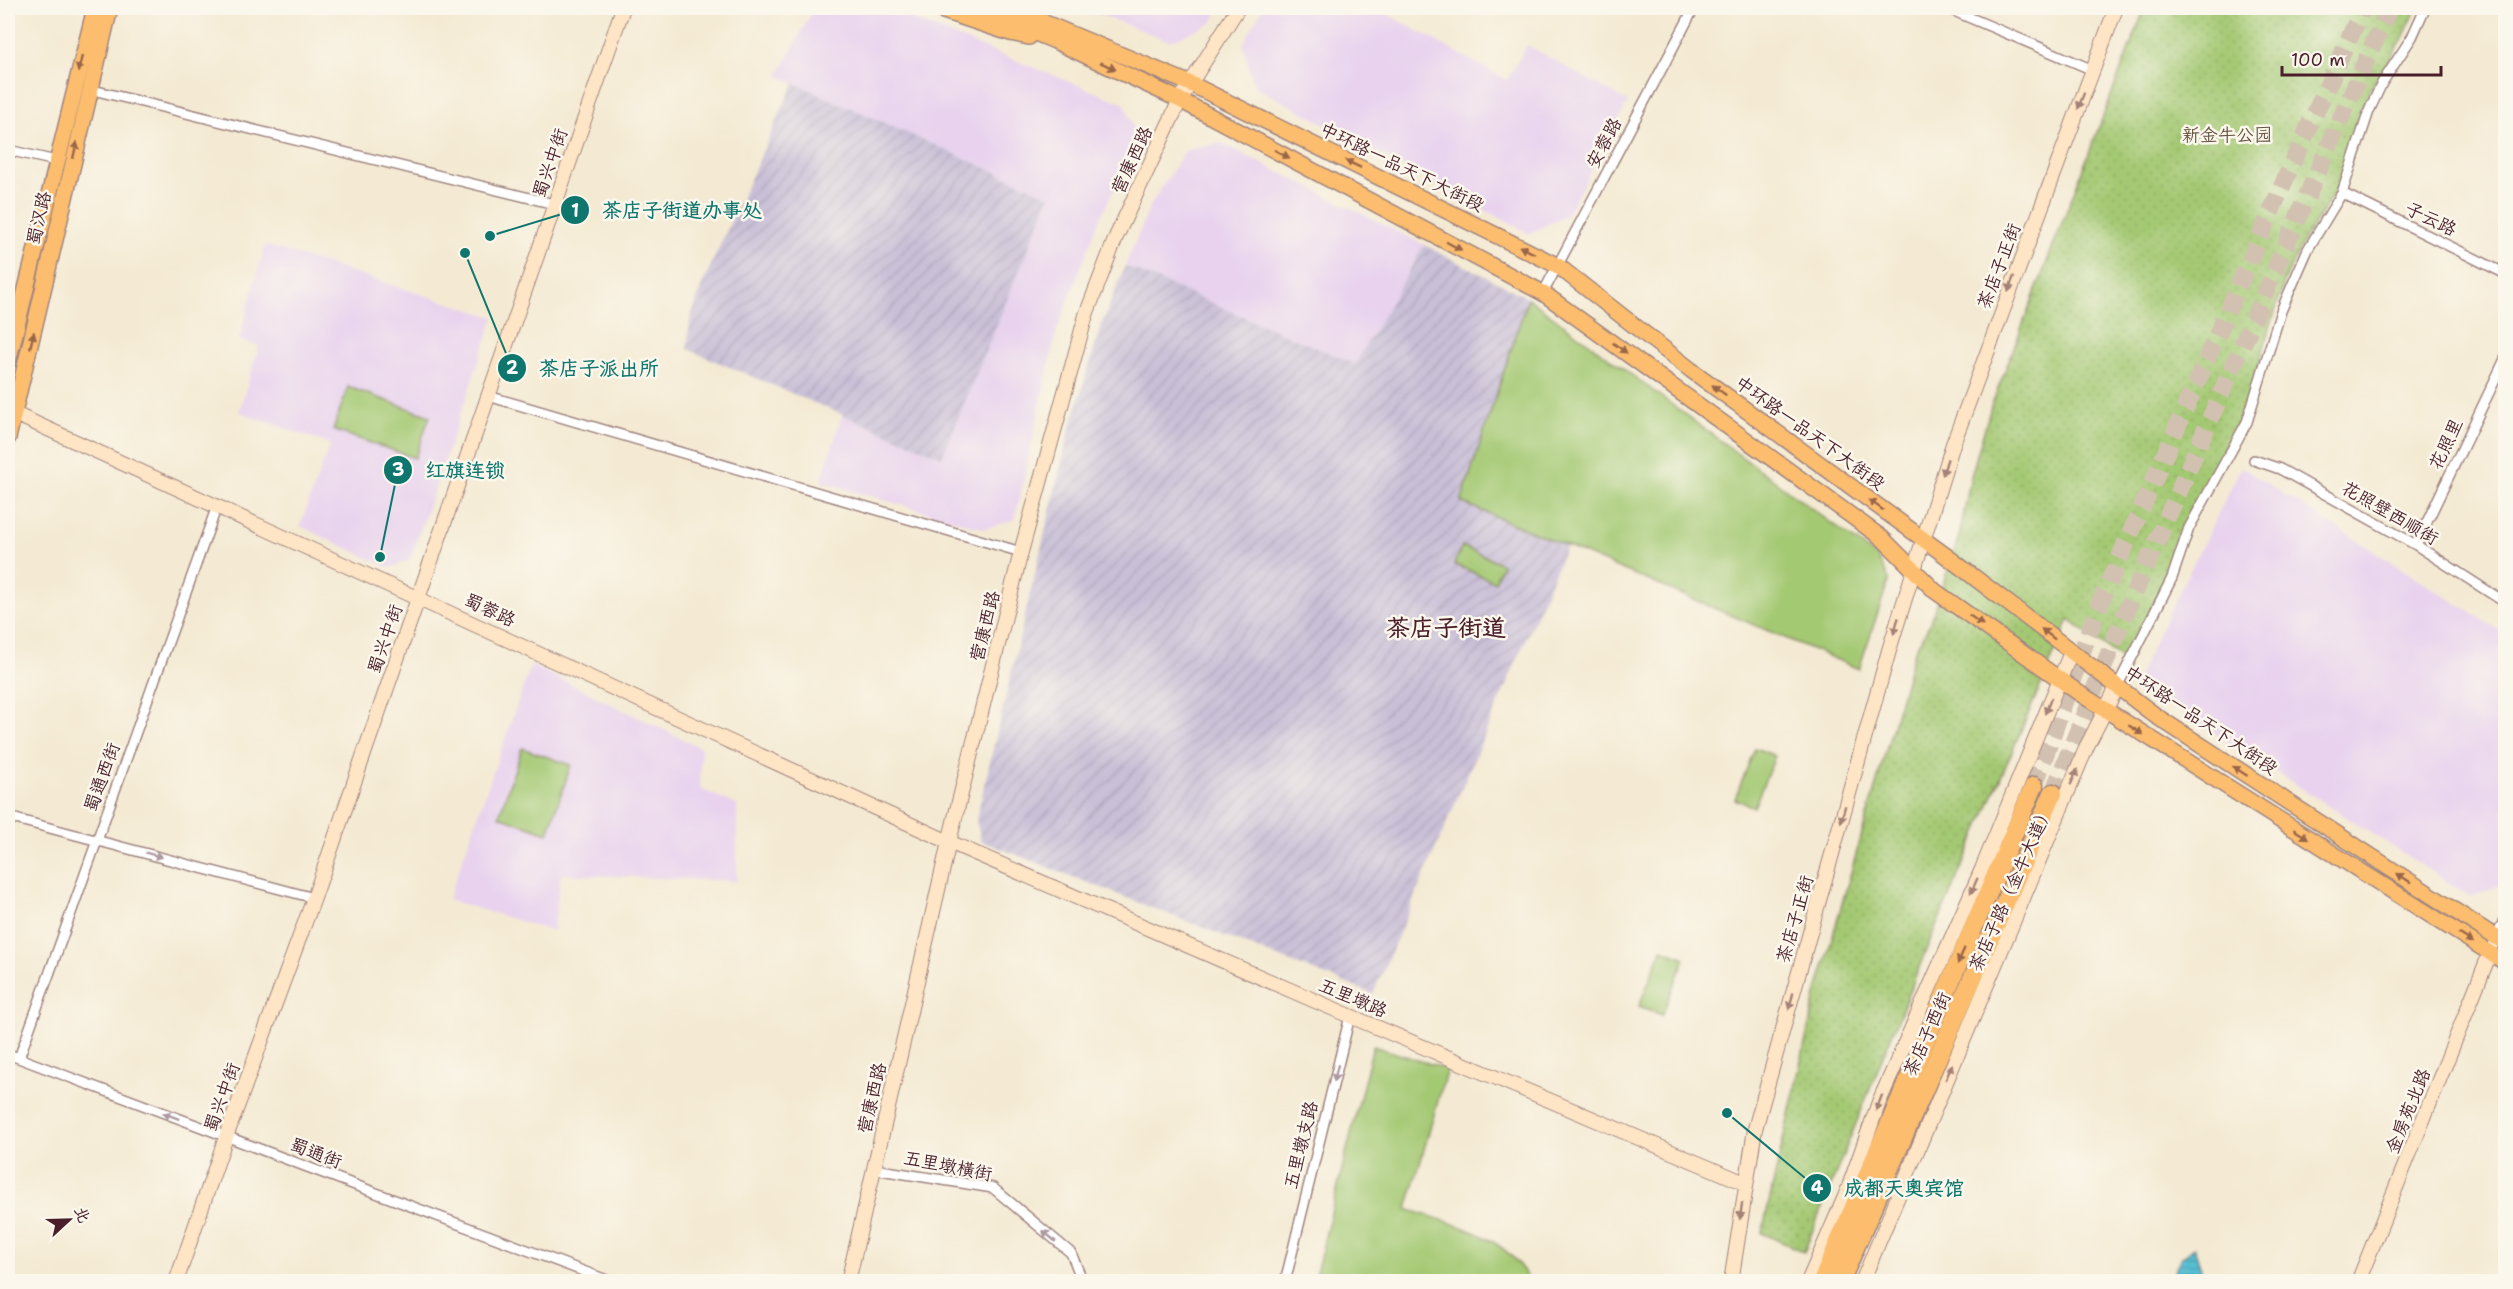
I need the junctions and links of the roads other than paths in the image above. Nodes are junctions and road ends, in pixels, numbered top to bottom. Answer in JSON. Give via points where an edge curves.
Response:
{"nodes":[{"id":1,"x":95,"y":8,"type":"edge"},
{"id":2,"x":110,"y":8,"type":"edge"},
{"id":3,"x":623,"y":8,"type":"edge"},
{"id":4,"x":934,"y":8,"type":"edge"},
{"id":5,"x":975,"y":8,"type":"edge"},
{"id":6,"x":1009,"y":8,"type":"edge"},
{"id":7,"x":1028,"y":8,"type":"edge"},
{"id":8,"x":1238,"y":8,"type":"edge"},
{"id":9,"x":1694,"y":8,"type":"edge"},
{"id":10,"x":1947,"y":8,"type":"edge"},
{"id":11,"x":2116,"y":8,"type":"edge"},
{"id":12,"x":2425,"y":8,"type":"edge"},
{"id":13,"x":1051,"y":24,"type":"junction"},
{"id":14,"x":1055,"y":41,"type":"junction"},
{"id":15,"x":2093,"y":70,"type":"junction"},
{"id":16,"x":1191,"y":84,"type":"junction"},
{"id":17,"x":89,"y":89,"type":"junction"},
{"id":18,"x":1180,"y":100,"type":"junction"},
{"id":19,"x":8,"y":150,"type":"edge"},
{"id":20,"x":56,"y":161,"type":"junction"},
{"id":21,"x":2342,"y":193,"type":"junction"},
{"id":22,"x":554,"y":204,"type":"junction"},
{"id":23,"x":1558,"y":266,"type":"junction"},
{"id":24,"x":2505,"y":274,"type":"edge"},
{"id":25,"x":1544,"y":293,"type":"junction"},
{"id":26,"x":2505,"y":357,"type":"edge"},
{"id":27,"x":8,"y":362,"type":"edge"},
{"id":28,"x":488,"y":396,"type":"junction"},
{"id":29,"x":11,"y":413,"type":"edge"},
{"id":30,"x":8,"y":438,"type":"edge"},
{"id":31,"x":2254,"y":460,"type":"dead end"},
{"id":32,"x":217,"y":506,"type":"junction"},
{"id":33,"x":1923,"y":539,"type":"junction"},
{"id":34,"x":2416,"y":545,"type":"junction"},
{"id":35,"x":1022,"y":552,"type":"junction"},
{"id":36,"x":1914,"y":570,"type":"junction"},
{"id":37,"x":419,"y":597,"type":"junction"},
{"id":38,"x":2505,"y":603,"type":"edge"},
{"id":39,"x":2071,"y":652,"type":"junction"},
{"id":40,"x":2059,"y":678,"type":"junction"},
{"id":41,"x":2117,"y":687,"type":"junction"},
{"id":42,"x":2105,"y":711,"type":"junction"},
{"id":43,"x":2034,"y":786,"type":"tunnel mouth"},
{"id":44,"x":2053,"y":793,"type":"tunnel mouth"},
{"id":45,"x":8,"y":817,"type":"edge"},
{"id":46,"x":97,"y":839,"type":"junction"},
{"id":47,"x":949,"y":842,"type":"junction"},
{"id":48,"x":314,"y":898,"type":"junction"},
{"id":49,"x":2505,"y":915,"type":"edge"},
{"id":50,"x":2501,"y":941,"type":"edge"},
{"id":51,"x":2490,"y":953,"type":"junction"},
{"id":52,"x":2505,"y":963,"type":"edge"},
{"id":53,"x":1350,"y":1016,"type":"junction"},
{"id":54,"x":8,"y":1054,"type":"edge"},
{"id":55,"x":19,"y":1058,"type":"junction"},
{"id":56,"x":226,"y":1137,"type":"junction"},
{"id":57,"x":874,"y":1169,"type":"junction"},
{"id":58,"x":1745,"y":1183,"type":"junction"},
{"id":59,"x":176,"y":1281,"type":"edge"},
{"id":60,"x":612,"y":1281,"type":"edge"},
{"id":61,"x":848,"y":1281,"type":"edge"},
{"id":62,"x":1083,"y":1281,"type":"edge"},
{"id":63,"x":1285,"y":1281,"type":"edge"},
{"id":64,"x":1731,"y":1281,"type":"edge"},
{"id":65,"x":1808,"y":1281,"type":"edge"},
{"id":66,"x":1822,"y":1281,"type":"edge"},
{"id":67,"x":1848,"y":1281,"type":"edge"},
{"id":68,"x":2358,"y":1281,"type":"edge"}],
"edges":[{"from":1,"to":20,"type":"main road","name":"蜀汉路","one_way":true},
{"from":2,"to":17,"type":"main road","name":"蜀汉路"},
{"from":3,"to":22,"type":"street","name":"蜀兴中街"},
{"from":4,"to":14,"type":"main road","via":[[1010,33]]},
{"from":5,"to":14,"type":"main road"},
{"from":6,"to":13,"type":"main road","name":"中环路一品天下大街段"},
{"from":7,"to":13,"type":"main road","name":"中环路一品天下大街段"},
{"from":8,"to":16,"type":"street","name":"营康西路"},
{"from":9,"to":23,"type":"street","name":"安蓉路"},
{"from":10,"to":15,"type":"street"},
{"from":11,"to":15,"type":"street","name":"茶店子正街"},
{"from":12,"to":21,"type":"street","via":[[2369,111]]},
{"from":13,"to":16,"type":"main road","name":"中环路一品天下大街段"},
{"from":14,"to":18,"type":"main road","one_way":true},
{"from":15,"to":33,"type":"street","name":"茶店子正街","one_way":true,"via":[[1971,392]]},
{"from":16,"to":18,"type":"street","name":"营康西路"},
{"from":23,"to":16,"type":"main road","name":"中环路一品天下大街段","one_way":true},
{"from":17,"to":22,"type":"street"},
{"from":29,"to":17,"type":"main road","name":"蜀汉路","one_way":true},
{"from":18,"to":25,"type":"main road","one_way":true},
{"from":18,"to":35,"type":"street","name":"营康西路","via":[[1116,237],[1086,315]]},
{"from":19,"to":20,"type":"street"},
{"from":20,"to":27,"type":"main road","name":"蜀汉路"},
{"from":21,"to":24,"type":"street","name":"子云路"},
{"from":21,"to":41,"type":"street","via":[[2308,249],[2281,311],[2247,422],[2188,528],[2172,578]]},
{"from":22,"to":28,"type":"street","name":"蜀兴中街"},
{"from":23,"to":25,"type":"street","name":"安蓉路"},
{"from":33,"to":23,"type":"main road","name":"中环路一品天下大街段","one_way":true,"via":[[1691,370]]},
{"from":25,"to":36,"type":"main road","one_way":true,"via":[[1882,538]]},
{"from":26,"to":34,"type":"street","name":"花照里"},
{"from":28,"to":35,"type":"street"},
{"from":28,"to":37,"type":"street","name":"蜀兴中街"},
{"from":29,"to":30,"type":"main road","name":"蜀汉路"},
{"from":29,"to":32,"type":"street","name":"蜀蓉路"},
{"from":31,"to":34,"type":"street","name":"花照壁西顺街","via":[[2280,469]]},
{"from":32,"to":37,"type":"street","name":"蜀蓉路"},
{"from":32,"to":46,"type":"street","name":"蜀通西街"},
{"from":33,"to":36,"type":"street","name":"茶店子正街"},
{"from":39,"to":33,"type":"main road","name":"中环路一品天下大街段","one_way":true},
{"from":34,"to":38,"type":"street","name":"花照壁西顺街"},
{"from":35,"to":47,"type":"street","name":"营康西路"},
{"from":36,"to":40,"type":"main road","one_way":true,"via":[[1935,591]]},
{"from":36,"to":58,"type":"street","name":"茶店子正街","one_way":true,"via":[[1755,1129]]},
{"from":37,"to":47,"type":"street","name":"蜀蓉路"},
{"from":37,"to":48,"type":"street","name":"蜀兴中街"},
{"from":39,"to":40,"type":"street"},
{"from":39,"to":41,"type":"main road","name":"中环路一品天下大街段"},
{"from":40,"to":42,"type":"main road"},
{"from":40,"to":65,"type":"street","one_way":true},
{"from":41,"to":42,"type":"street"},
{"from":50,"to":41,"type":"main road","name":"中环路一品天下大街段","one_way":true},
{"from":42,"to":51,"type":"main road","one_way":true},
{"from":67,"to":42,"type":"street","one_way":true},
{"from":43,"to":66,"type":"highway","name":"茶店子西街","one_way":true},
{"from":44,"to":67,"type":"highway","name":"茶店子路（金牛大道）","via":[[1892,1160]]},
{"from":45,"to":46,"type":"street"},
{"from":46,"to":48,"type":"street","one_way":true},
{"from":46,"to":55,"type":"street","name":"蜀通西街"},
{"from":47,"to":53,"type":"street","name":"五里墩路"},
{"from":47,"to":57,"type":"street","name":"营康西路"},
{"from":48,"to":56,"type":"street","name":"蜀兴中街"},
{"from":49,"to":50,"type":"street"},
{"from":50,"to":51,"type":"street"},
{"from":51,"to":52,"type":"main road"},
{"from":51,"to":68,"type":"street","name":"金房苑北路"},
{"from":53,"to":58,"type":"street","name":"五里墩路"},
{"from":53,"to":63,"type":"street","name":"五里墩支路","one_way":true},
{"from":54,"to":55,"type":"street","name":"蜀通街"},
{"from":56,"to":55,"type":"street","name":"蜀通街","one_way":true},
{"from":56,"to":59,"type":"street","name":"蜀兴中街"},
{"from":56,"to":60,"type":"street","name":"蜀通街"},
{"from":57,"to":61,"type":"street","name":"营康西路"},
{"from":62,"to":57,"type":"street","name":"五里墩横街","one_way":true,"via":[[1071,1254],[993,1188]]},
{"from":58,"to":64,"type":"street","name":"茶店子正街","one_way":true}]}
